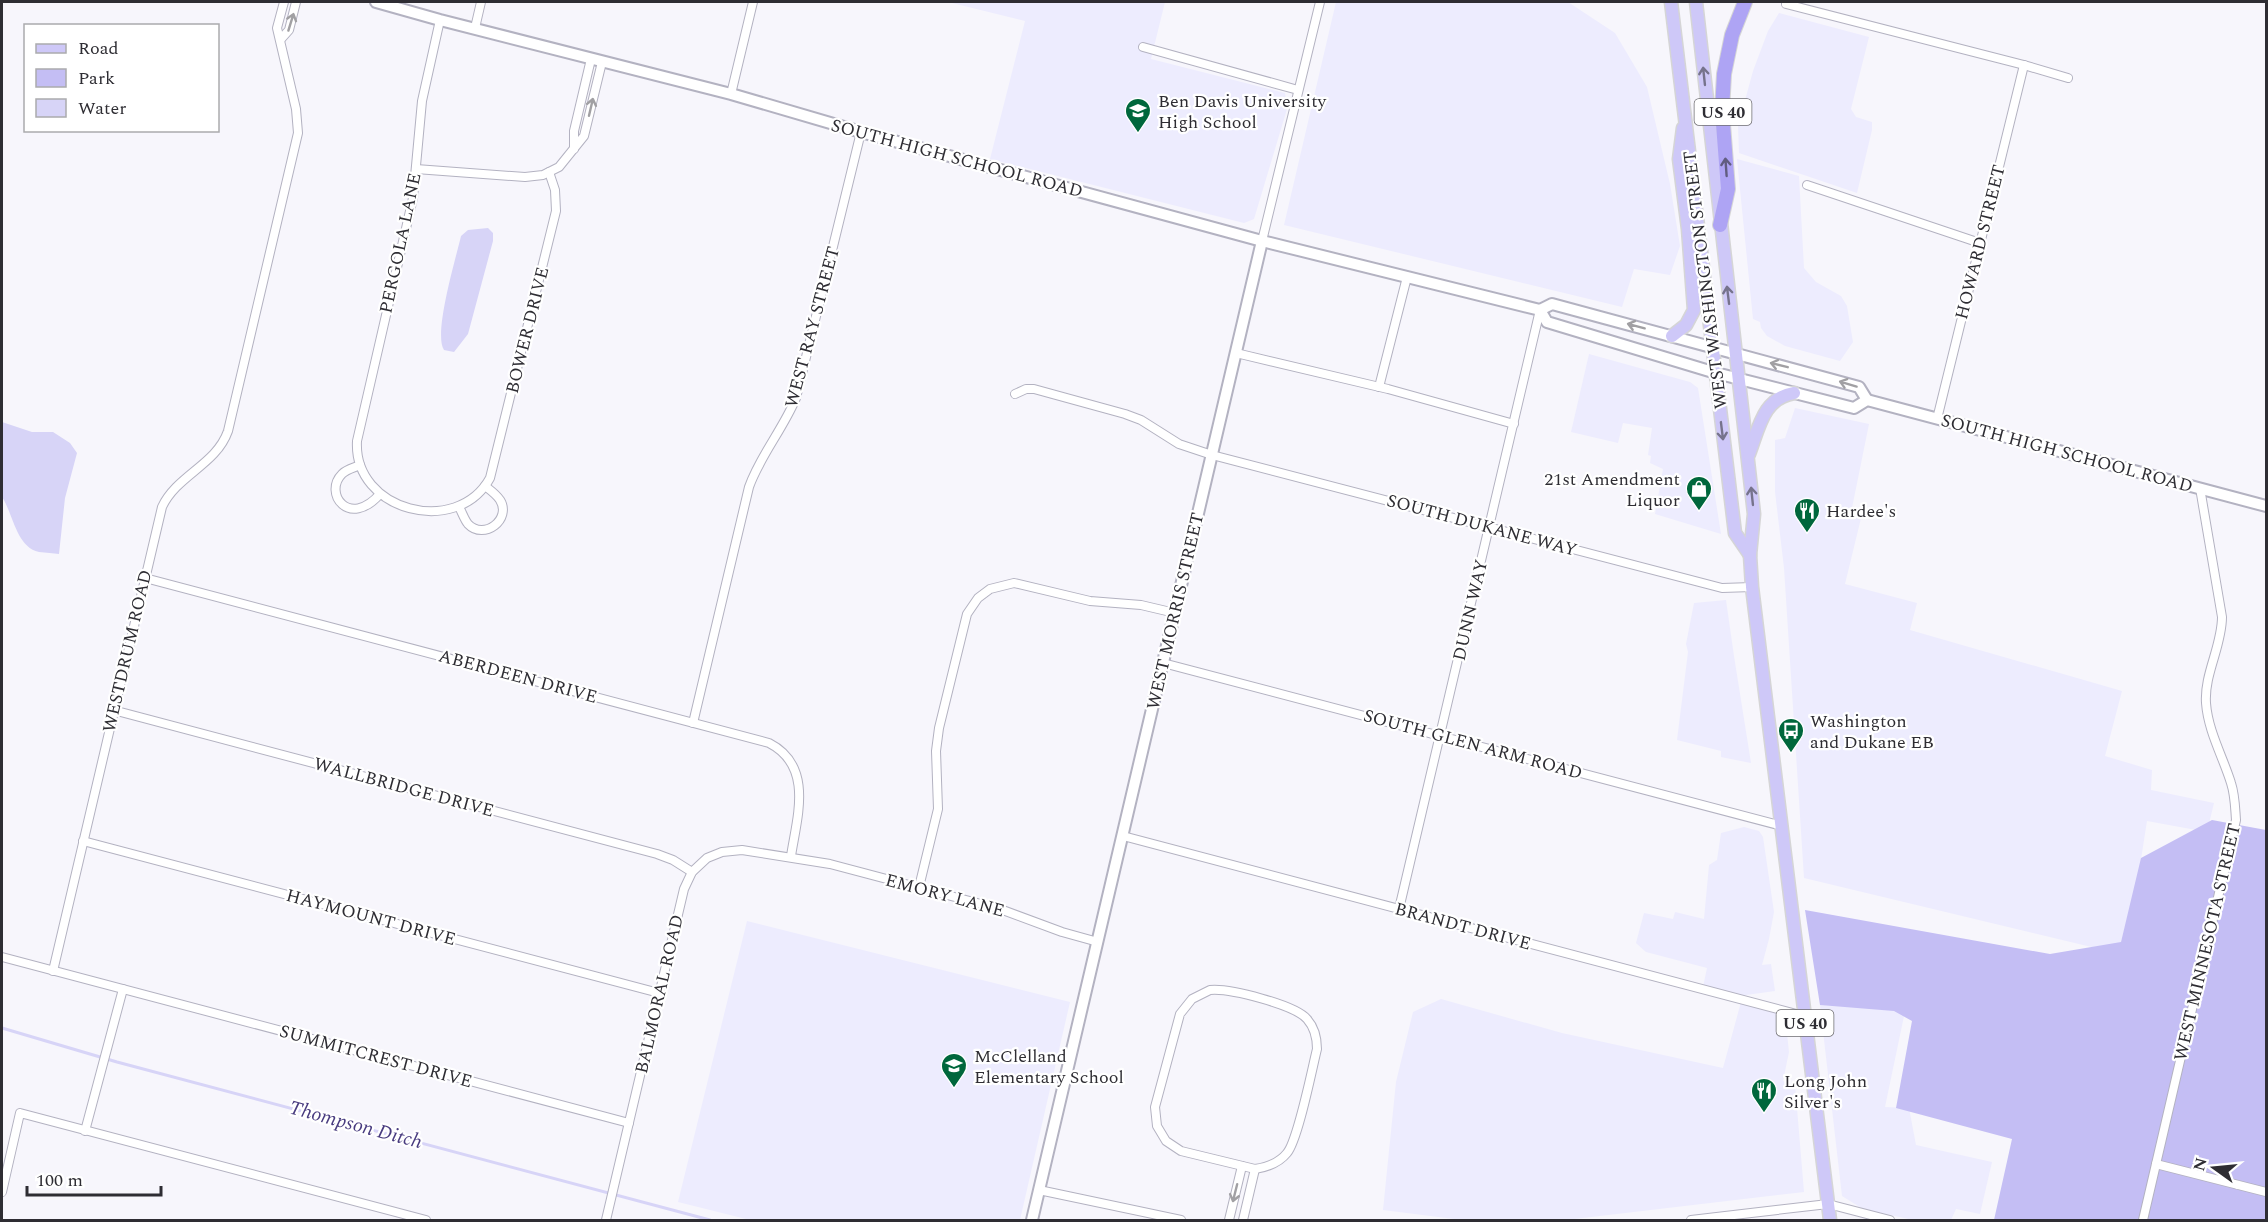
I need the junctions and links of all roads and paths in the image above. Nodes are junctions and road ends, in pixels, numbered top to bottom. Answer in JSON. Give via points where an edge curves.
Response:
{"nodes":[{"id":1,"x":284,"y":2,"type":"edge"},
{"id":2,"x":296,"y":2,"type":"edge"},
{"id":3,"x":376,"y":2,"type":"edge"},
{"id":4,"x":481,"y":2,"type":"edge"},
{"id":5,"x":753,"y":2,"type":"edge"},
{"id":6,"x":1320,"y":2,"type":"edge"},
{"id":7,"x":1671,"y":2,"type":"edge"},
{"id":8,"x":1696,"y":2,"type":"edge"},
{"id":9,"x":1745,"y":2,"type":"edge"},
{"id":10,"x":1786,"y":4,"type":"dead end"},
{"id":11,"x":440,"y":20,"type":"junction"},
{"id":12,"x":475,"y":28,"type":"junction"},
{"id":13,"x":281,"y":39,"type":"junction"},
{"id":14,"x":1143,"y":47,"type":"dead end"},
{"id":15,"x":596,"y":60,"type":"junction"},
{"id":16,"x":2024,"y":65,"type":"junction"},
{"id":17,"x":2068,"y":78,"type":"dead end"},
{"id":18,"x":1298,"y":90,"type":"junction"},
{"id":19,"x":730,"y":94,"type":"junction"},
{"id":20,"x":1685,"y":110,"type":"junction"},
{"id":21,"x":861,"y":132,"type":"junction"},
{"id":22,"x":416,"y":169,"type":"junction"},
{"id":23,"x":549,"y":172,"type":"junction"},
{"id":24,"x":1807,"y":185,"type":"dead end"},
{"id":25,"x":1720,"y":225,"type":"junction"},
{"id":26,"x":1262,"y":241,"type":"junction"},
{"id":27,"x":1980,"y":243,"type":"junction"},
{"id":28,"x":1407,"y":277,"type":"junction"},
{"id":29,"x":1540,"y":310,"type":"junction"},
{"id":30,"x":1672,"y":336,"type":"junction"},
{"id":31,"x":1713,"y":347,"type":"junction"},
{"id":32,"x":1236,"y":353,"type":"junction"},
{"id":33,"x":1735,"y":353,"type":"junction"},
{"id":34,"x":1716,"y":373,"type":"junction"},
{"id":35,"x":1738,"y":378,"type":"junction"},
{"id":36,"x":1379,"y":387,"type":"junction"},
{"id":37,"x":1794,"y":393,"type":"junction"},
{"id":38,"x":1015,"y":394,"type":"dead end"},
{"id":39,"x":1867,"y":400,"type":"junction"},
{"id":40,"x":1937,"y":419,"type":"junction"},
{"id":41,"x":1514,"y":424,"type":"junction"},
{"id":42,"x":1212,"y":455,"type":"junction"},
{"id":43,"x":1748,"y":458,"type":"junction"},
{"id":44,"x":360,"y":465,"type":"junction"},
{"id":45,"x":485,"y":486,"type":"junction"},
{"id":46,"x":2200,"y":488,"type":"junction"},
{"id":47,"x":380,"y":494,"type":"junction"},
{"id":48,"x":2266,"y":506,"type":"edge"},
{"id":49,"x":459,"y":507,"type":"junction"},
{"id":50,"x":1490,"y":527,"type":"junction"},
{"id":51,"x":1750,"y":555,"type":"junction"},
{"id":52,"x":145,"y":578,"type":"junction"},
{"id":53,"x":1752,"y":587,"type":"junction"},
{"id":54,"x":1175,"y":613,"type":"junction"},
{"id":55,"x":1163,"y":663,"type":"junction"},
{"id":56,"x":113,"y":710,"type":"junction"},
{"id":57,"x":693,"y":723,"type":"junction"},
{"id":58,"x":1440,"y":735,"type":"junction"},
{"id":59,"x":1782,"y":826,"type":"junction"},
{"id":60,"x":1122,"y":836,"type":"junction"},
{"id":61,"x":83,"y":841,"type":"junction"},
{"id":62,"x":791,"y":856,"type":"junction"},
{"id":63,"x":692,"y":872,"type":"junction"},
{"id":64,"x":919,"y":887,"type":"junction"},
{"id":65,"x":1399,"y":909,"type":"junction"},
{"id":66,"x":1098,"y":942,"type":"junction"},
{"id":67,"x":2,"y":957,"type":"edge"},
{"id":68,"x":53,"y":971,"type":"junction"},
{"id":69,"x":123,"y":989,"type":"junction"},
{"id":70,"x":659,"y":993,"type":"junction"},
{"id":71,"x":1804,"y":1016,"type":"junction"},
{"id":72,"x":629,"y":1123,"type":"junction"},
{"id":73,"x":85,"y":1131,"type":"junction"},
{"id":74,"x":2157,"y":1164,"type":"junction"},
{"id":75,"x":1242,"y":1166,"type":"junction"},
{"id":76,"x":1255,"y":1170,"type":"junction"},
{"id":77,"x":1039,"y":1190,"type":"junction"},
{"id":78,"x":2,"y":1191,"type":"edge"},
{"id":79,"x":2266,"y":1192,"type":"edge"},
{"id":80,"x":1828,"y":1204,"type":"junction"},
{"id":81,"x":426,"y":1221,"type":"edge"},
{"id":82,"x":606,"y":1221,"type":"edge"},
{"id":83,"x":1032,"y":1221,"type":"edge"},
{"id":84,"x":1181,"y":1221,"type":"edge"},
{"id":85,"x":1229,"y":1221,"type":"edge"},
{"id":86,"x":1243,"y":1221,"type":"edge"},
{"id":87,"x":1691,"y":1221,"type":"edge"},
{"id":88,"x":1830,"y":1221,"type":"edge"},
{"id":89,"x":1890,"y":1221,"type":"edge"},
{"id":90,"x":2143,"y":1221,"type":"edge"}],
"edges":[{"from":1,"to":13,"type":"street","name":"WESTDRUM ROAD","via":[[277,28]]},
{"from":13,"to":2,"type":"street","one_way":true,"via":[[289,30]]},
{"from":3,"to":11,"type":"street","name":"SOUTH HIGH SCHOOL ROAD"},
{"from":4,"to":12,"type":"street"},
{"from":5,"to":19,"type":"street"},
{"from":6,"to":18,"type":"street","name":"WEST MORRIS STREET"},
{"from":7,"to":20,"type":"main road","name":"WEST WASHINGTON STREET","number":"US 40"},
{"from":25,"to":8,"type":"main road","name":"WEST WASHINGTON STREET","one_way":true},
{"from":25,"to":9,"type":"highway","number":"US 40","one_way":true,"via":[[1728,189],[1722,111],[1724,74],[1732,35]]},
{"from":10,"to":16,"type":"street"},
{"from":11,"to":12,"type":"street","name":"SOUTH HIGH SCHOOL ROAD"},
{"from":11,"to":22,"type":"street","name":"PERGOLA LANE","via":[[422,101]]},
{"from":12,"to":15,"type":"street","name":"SOUTH HIGH SCHOOL ROAD"},
{"from":13,"to":52,"type":"street","name":"WESTDRUM ROAD","via":[[298,133],[227,434],[215,454],[181,481],[166,500]]},
{"from":14,"to":18,"type":"street"},
{"from":15,"to":19,"type":"street","name":"SOUTH HIGH SCHOOL ROAD"},
{"from":15,"to":23,"type":"street","via":[[584,136],[559,167]]},
{"from":16,"to":17,"type":"street"},
{"from":16,"to":27,"type":"street","name":"HOWARD STREET"},
{"from":18,"to":26,"type":"street","name":"WEST MORRIS STREET"},
{"from":19,"to":21,"type":"street","name":"SOUTH HIGH SCHOOL ROAD"},
{"from":20,"to":30,"type":"main road","via":[[1679,159],[1694,310],[1686,325]]},
{"from":20,"to":31,"type":"main road","name":"WEST WASHINGTON STREET","number":"US 40"},
{"from":21,"to":26,"type":"street","name":"SOUTH HIGH SCHOOL ROAD"},
{"from":21,"to":57,"type":"street","name":"WEST RAY STREET","via":[[796,398],[749,487]]},
{"from":22,"to":23,"type":"street","via":[[520,177]]},
{"from":22,"to":44,"type":"street","name":"PERGOLA LANE","via":[[413,198],[358,432]]},
{"from":23,"to":45,"type":"street","name":"BOWER DRIVE","via":[[556,211],[493,471]]},
{"from":24,"to":27,"type":"street"},
{"from":33,"to":25,"type":"main road","name":"WEST WASHINGTON STREET","one_way":true},
{"from":26,"to":28,"type":"street","name":"SOUTH HIGH SCHOOL ROAD"},
{"from":26,"to":32,"type":"street","name":"WEST MORRIS STREET"},
{"from":27,"to":40,"type":"street","name":"HOWARD STREET"},
{"from":28,"to":29,"type":"street","name":"SOUTH HIGH SCHOOL ROAD"},
{"from":28,"to":36,"type":"street"},
{"from":30,"to":29,"type":"street","name":"SOUTH HIGH SCHOOL ROAD","one_way":true,"via":[[1552,304]]},
{"from":29,"to":34,"type":"street","name":"SOUTH HIGH SCHOOL ROAD","via":[[1547,322]]},
{"from":29,"to":41,"type":"street","name":"DUNN WAY"},
{"from":30,"to":31,"type":"street","name":"SOUTH HIGH SCHOOL ROAD"},
{"from":31,"to":33,"type":"street","name":"SOUTH HIGH SCHOOL ROAD"},
{"from":31,"to":34,"type":"main road","name":"WEST WASHINGTON STREET","number":"US 40"},
{"from":32,"to":36,"type":"street"},
{"from":32,"to":42,"type":"street","name":"WEST MORRIS STREET"},
{"from":33,"to":35,"type":"main road","name":"WEST WASHINGTON STREET"},
{"from":39,"to":33,"type":"street","name":"SOUTH HIGH SCHOOL ROAD","one_way":true,"via":[[1859,387]]},
{"from":34,"to":35,"type":"street","name":"SOUTH HIGH SCHOOL ROAD"},
{"from":34,"to":51,"type":"main road","name":"WEST WASHINGTON STREET","number":"US 40","one_way":true,"via":[[1736,533]]},
{"from":35,"to":37,"type":"street","name":"SOUTH HIGH SCHOOL ROAD"},
{"from":35,"to":43,"type":"main road","name":"WEST WASHINGTON STREET"},
{"from":36,"to":41,"type":"street"},
{"from":37,"to":39,"type":"street","name":"SOUTH HIGH SCHOOL ROAD","via":[[1854,408]]},
{"from":37,"to":43,"type":"main road","via":[[1778,397],[1768,408]]},
{"from":38,"to":42,"type":"street","name":"SOUTH DUKANE WAY","via":[[1034,389],[1117,411],[1179,444]]},
{"from":39,"to":40,"type":"street","name":"SOUTH HIGH SCHOOL ROAD"},
{"from":40,"to":46,"type":"street","name":"SOUTH HIGH SCHOOL ROAD"},
{"from":41,"to":50,"type":"street","name":"DUNN WAY"},
{"from":42,"to":50,"type":"street","name":"SOUTH DUKANE WAY"},
{"from":42,"to":54,"type":"street","name":"WEST MORRIS STREET"},
{"from":51,"to":43,"type":"main road","name":"WEST WASHINGTON STREET","one_way":true,"via":[[1754,514]]},
{"from":44,"to":47,"type":"street","name":"PERGOLA LANE"},
{"from":44,"to":47,"type":"street","via":[[345,471],[338,480],[338,499],[347,507],[359,509],[367,507]]},
{"from":45,"to":49,"type":"street","name":"BOWER DRIVE"},
{"from":45,"to":49,"type":"street","via":[[502,506],[503,514],[497,524],[486,530],[476,529]]},
{"from":46,"to":48,"type":"street","name":"SOUTH HIGH SCHOOL ROAD"},
{"from":46,"to":74,"type":"street","name":"WEST MINNESOTA STREET","via":[[2222,617],[2206,706],[2232,785],[2236,820]]},
{"from":47,"to":49,"type":"street","via":[[394,502],[436,512]]},
{"from":50,"to":53,"type":"street","name":"SOUTH DUKANE WAY","via":[[1722,588]]},
{"from":50,"to":58,"type":"street","name":"DUNN WAY"},
{"from":51,"to":53,"type":"main road","name":"WEST WASHINGTON STREET","number":"US 40"},
{"from":52,"to":56,"type":"street","name":"WESTDRUM ROAD"},
{"from":52,"to":57,"type":"street","name":"ABERDEEN DRIVE"},
{"from":53,"to":59,"type":"main road","name":"WEST WASHINGTON STREET","number":"US 40"},
{"from":54,"to":55,"type":"street","name":"WEST MORRIS STREET"},
{"from":54,"to":64,"type":"street","via":[[1097,602],[1020,583],[1004,584],[981,595],[969,610],[939,728],[938,808]]},
{"from":55,"to":58,"type":"street","name":"SOUTH GLEN ARM ROAD"},
{"from":55,"to":60,"type":"street","name":"WEST MORRIS STREET"},
{"from":56,"to":61,"type":"street","name":"WESTDRUM ROAD"},
{"from":56,"to":63,"type":"street","name":"WALLBRIDGE DRIVE","via":[[662,856]]},
{"from":57,"to":62,"type":"street","name":"ABERDEEN DRIVE","via":[[765,742],[789,759],[797,773],[800,794]]},
{"from":58,"to":59,"type":"street","name":"SOUTH GLEN ARM ROAD"},
{"from":58,"to":65,"type":"street","name":"DUNN WAY"},
{"from":59,"to":71,"type":"main road","name":"WEST WASHINGTON STREET","number":"US 40"},
{"from":60,"to":65,"type":"street","name":"BRANDT DRIVE"},
{"from":60,"to":66,"type":"street","name":"WEST MORRIS STREET"},
{"from":61,"to":68,"type":"street","name":"WESTDRUM ROAD"},
{"from":61,"to":70,"type":"street","name":"HAYMOUNT DRIVE"},
{"from":62,"to":63,"type":"street","via":[[730,850],[707,858]]},
{"from":62,"to":64,"type":"street","name":"EMORY LANE"},
{"from":63,"to":70,"type":"street","name":"BALMORAL ROAD","via":[[684,889]]},
{"from":64,"to":66,"type":"street","name":"EMORY LANE"},
{"from":65,"to":71,"type":"street","name":"BRANDT DRIVE"},
{"from":66,"to":77,"type":"street","name":"WEST MORRIS STREET"},
{"from":67,"to":68,"type":"street"},
{"from":68,"to":69,"type":"street"},
{"from":69,"to":72,"type":"street","name":"SUMMITCREST DRIVE"},
{"from":69,"to":73,"type":"street"},
{"from":70,"to":72,"type":"street","name":"BALMORAL ROAD"},
{"from":71,"to":80,"type":"main road","name":"WEST WASHINGTON STREET","number":"US 40"},
{"from":72,"to":82,"type":"street","name":"BALMORAL ROAD"},
{"from":73,"to":78,"type":"street","via":[[20,1113]]},
{"from":73,"to":81,"type":"street"},
{"from":74,"to":79,"type":"street"},
{"from":74,"to":90,"type":"street","name":"WEST MINNESOTA STREET"},
{"from":75,"to":76,"type":"street"},
{"from":75,"to":76,"type":"street","via":[[1180,1151],[1169,1144],[1155,1116],[1179,1017],[1195,996],[1210,990],[1290,1008],[1309,1022],[1316,1037],[1317,1049],[1292,1144],[1281,1159]]},
{"from":75,"to":85,"type":"street","one_way":true},
{"from":76,"to":86,"type":"street"},
{"from":77,"to":83,"type":"street","name":"WEST MORRIS STREET"},
{"from":77,"to":84,"type":"street"},
{"from":80,"to":87,"type":"street"},
{"from":80,"to":88,"type":"main road","name":"WEST WASHINGTON STREET","number":"US 40"},
{"from":80,"to":89,"type":"street"}]}
